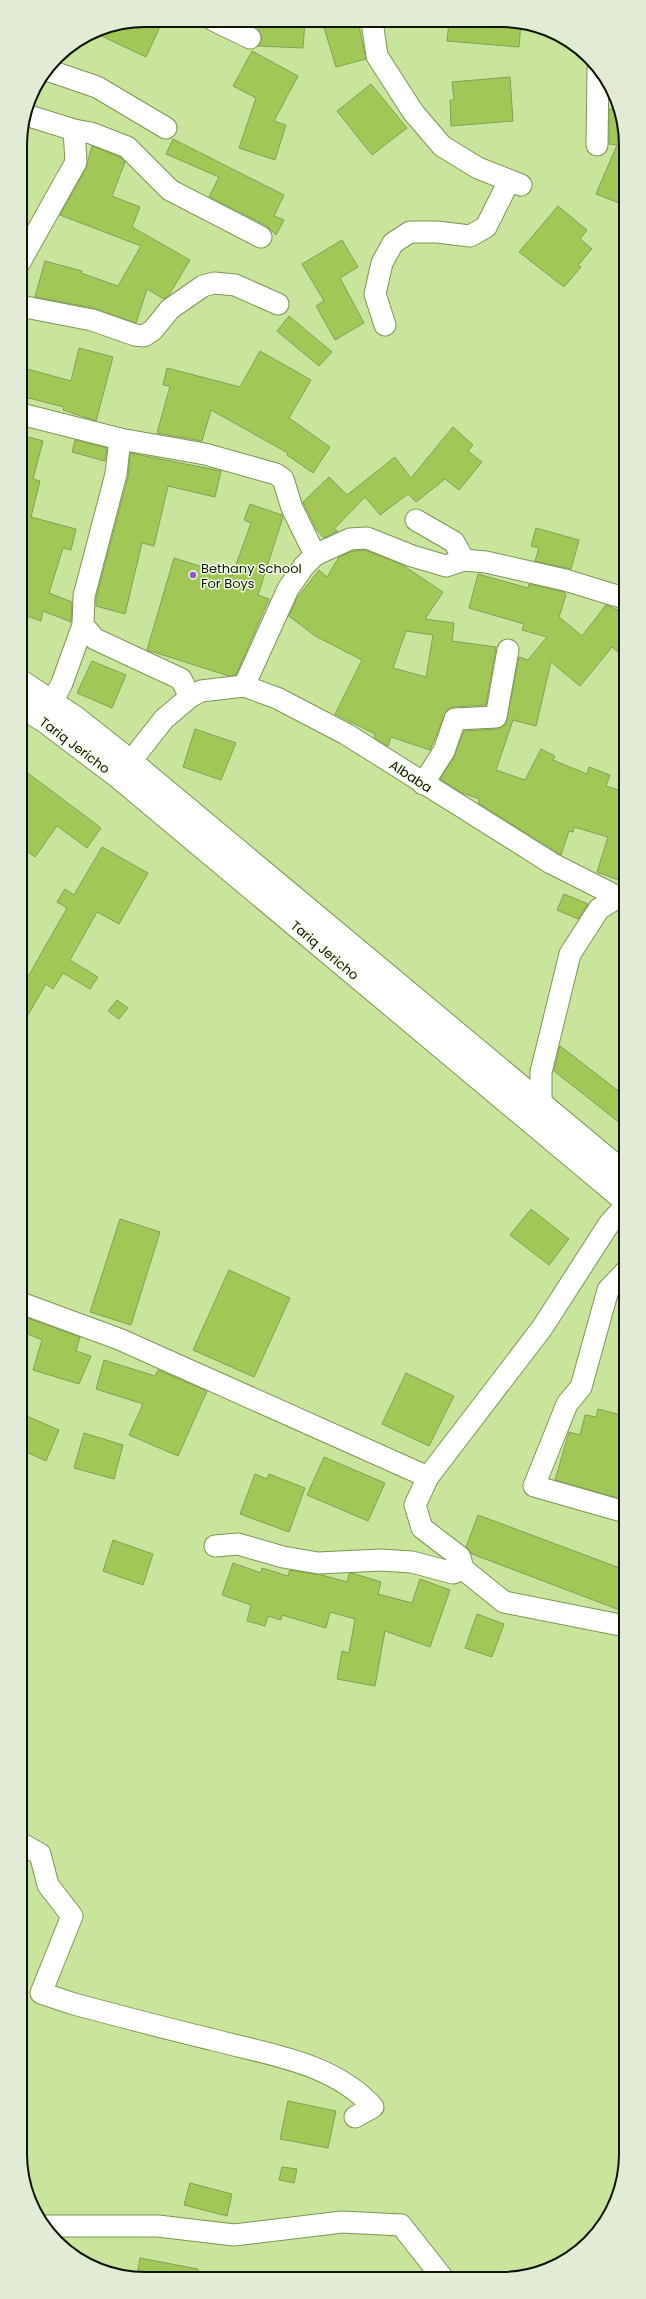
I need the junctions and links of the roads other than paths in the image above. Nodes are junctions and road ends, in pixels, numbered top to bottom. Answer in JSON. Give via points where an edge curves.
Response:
{"nodes":[{"id":1,"x":228,"y":27,"type":"edge"},
{"id":2,"x":373,"y":27,"type":"edge"},
{"id":3,"x":250,"y":38,"type":"dead end"},
{"id":4,"x":52,"y":72,"type":"edge"},
{"id":5,"x":598,"y":78,"type":"edge"},
{"id":6,"x":31,"y":116,"type":"edge"},
{"id":7,"x":166,"y":128,"type":"dead end"},
{"id":8,"x":74,"y":130,"type":"junction"},
{"id":9,"x":597,"y":145,"type":"dead end"},
{"id":10,"x":261,"y":237,"type":"dead end"},
{"id":11,"x":27,"y":250,"type":"edge"},
{"id":12,"x":278,"y":304,"type":"dead end"},
{"id":13,"x":27,"y":307,"type":"edge"},
{"id":14,"x":386,"y":325,"type":"dead end"},
{"id":15,"x":27,"y":416,"type":"edge"},
{"id":16,"x":120,"y":439,"type":"junction"},
{"id":17,"x":416,"y":520,"type":"dead end"},
{"id":18,"x":315,"y":555,"type":"junction"},
{"id":19,"x":464,"y":560,"type":"junction"},
{"id":20,"x":619,"y":597,"type":"edge"},
{"id":21,"x":83,"y":625,"type":"junction"},
{"id":22,"x":508,"y":650,"type":"dead end"},
{"id":23,"x":27,"y":685,"type":"edge"},
{"id":24,"x":244,"y":686,"type":"junction"},
{"id":25,"x":190,"y":697,"type":"junction"},
{"id":26,"x":52,"y":702,"type":"junction"},
{"id":27,"x":27,"y":711,"type":"edge"},
{"id":28,"x":125,"y":769,"type":"junction"},
{"id":29,"x":423,"y":784,"type":"junction"},
{"id":30,"x":619,"y":898,"type":"edge"},
{"id":31,"x":619,"y":900,"type":"edge"},
{"id":32,"x":542,"y":1103,"type":"junction"},
{"id":33,"x":619,"y":1168,"type":"edge"},
{"id":34,"x":619,"y":1196,"type":"edge"},
{"id":35,"x":619,"y":1213,"type":"edge"},
{"id":36,"x":619,"y":1278,"type":"edge"},
{"id":37,"x":27,"y":1305,"type":"edge"},
{"id":38,"x":428,"y":1477,"type":"junction"},
{"id":39,"x":619,"y":1510,"type":"edge"},
{"id":40,"x":215,"y":1546,"type":"dead end"},
{"id":41,"x":463,"y":1569,"type":"junction"},
{"id":42,"x":619,"y":1625,"type":"edge"},
{"id":43,"x":27,"y":1847,"type":"edge"},
{"id":44,"x":355,"y":2117,"type":"dead end"},
{"id":45,"x":51,"y":2226,"type":"edge"},
{"id":46,"x":438,"y":2272,"type":"edge"}],
"edges":[{"from":1,"to":3,"type":"street"},
{"from":2,"to":14,"type":"street","via":[[377,56],[413,112],[442,146],[478,168],[515,183],[486,227],[470,236],[410,232],[393,243],[382,263],[375,294]]},
{"from":4,"to":7,"type":"street","via":[[97,87]]},
{"from":5,"to":9,"type":"street"},
{"from":6,"to":8,"type":"street"},
{"from":8,"to":10,"type":"street","via":[[91,133],[127,146],[170,190]]},
{"from":8,"to":11,"type":"street","via":[[76,162]]},
{"from":12,"to":13,"type":"street","via":[[234,285],[214,283],[203,286],[170,309],[153,330],[144,336],[92,320]]},
{"from":15,"to":16,"type":"street"},
{"from":16,"to":18,"type":"street","via":[[205,454],[276,474],[282,479],[292,508]]},
{"from":16,"to":21,"type":"street","via":[[116,474],[84,596]]},
{"from":17,"to":19,"type":"street","via":[[454,542]]},
{"from":18,"to":19,"type":"street","via":[[350,539],[367,538],[446,566]]},
{"from":18,"to":24,"type":"street","via":[[288,589]]},
{"from":19,"to":20,"type":"street","via":[[536,573]]},
{"from":21,"to":25,"type":"street","via":[[95,639],[181,679]]},
{"from":21,"to":26,"type":"street","via":[[62,683]]},
{"from":22,"to":29,"type":"street","via":[[496,717],[455,719],[444,751]]},
{"from":23,"to":26,"type":"main road","name":"Tariq Jericho"},
{"from":24,"to":25,"type":"street","name":"Albaba","via":[[201,691]]},
{"from":24,"to":29,"type":"street","name":"Albaba","via":[[277,698],[346,734]]},
{"from":25,"to":28,"type":"street","name":"Albaba","via":[[164,719]]},
{"from":26,"to":28,"type":"main road","name":"Tariq Jericho","via":[[75,717]]},
{"from":27,"to":28,"type":"main road","name":"Tariq Jericho"},
{"from":28,"to":32,"type":"main road","name":"Tariq Jericho"},
{"from":28,"to":34,"type":"main road","name":"Tariq Jericho"},
{"from":29,"to":30,"type":"street","name":"Albaba","via":[[551,863]]},
{"from":31,"to":32,"type":"street","via":[[599,908],[570,954],[541,1072]]},
{"from":32,"to":33,"type":"main road","name":"Tariq Jericho"},
{"from":35,"to":38,"type":"street","via":[[609,1224],[542,1328]]},
{"from":36,"to":39,"type":"street","via":[[608,1290],[581,1387],[567,1404],[534,1486]]},
{"from":37,"to":38,"type":"street","via":[[119,1339]]},
{"from":38,"to":41,"type":"street","via":[[415,1505],[422,1528],[460,1557]]},
{"from":40,"to":41,"type":"street","via":[[238,1544],[283,1557],[318,1563],[381,1560],[412,1562],[452,1573]]},
{"from":41,"to":42,"type":"street","via":[[504,1602]]},
{"from":43,"to":44,"type":"street","via":[[40,1854],[48,1886],[72,1916],[40,1993],[291,2060],[328,2074],[359,2091],[373,2107]]},
{"from":45,"to":46,"type":"street","via":[[158,2226],[234,2235],[342,2222],[401,2225]]}]}
